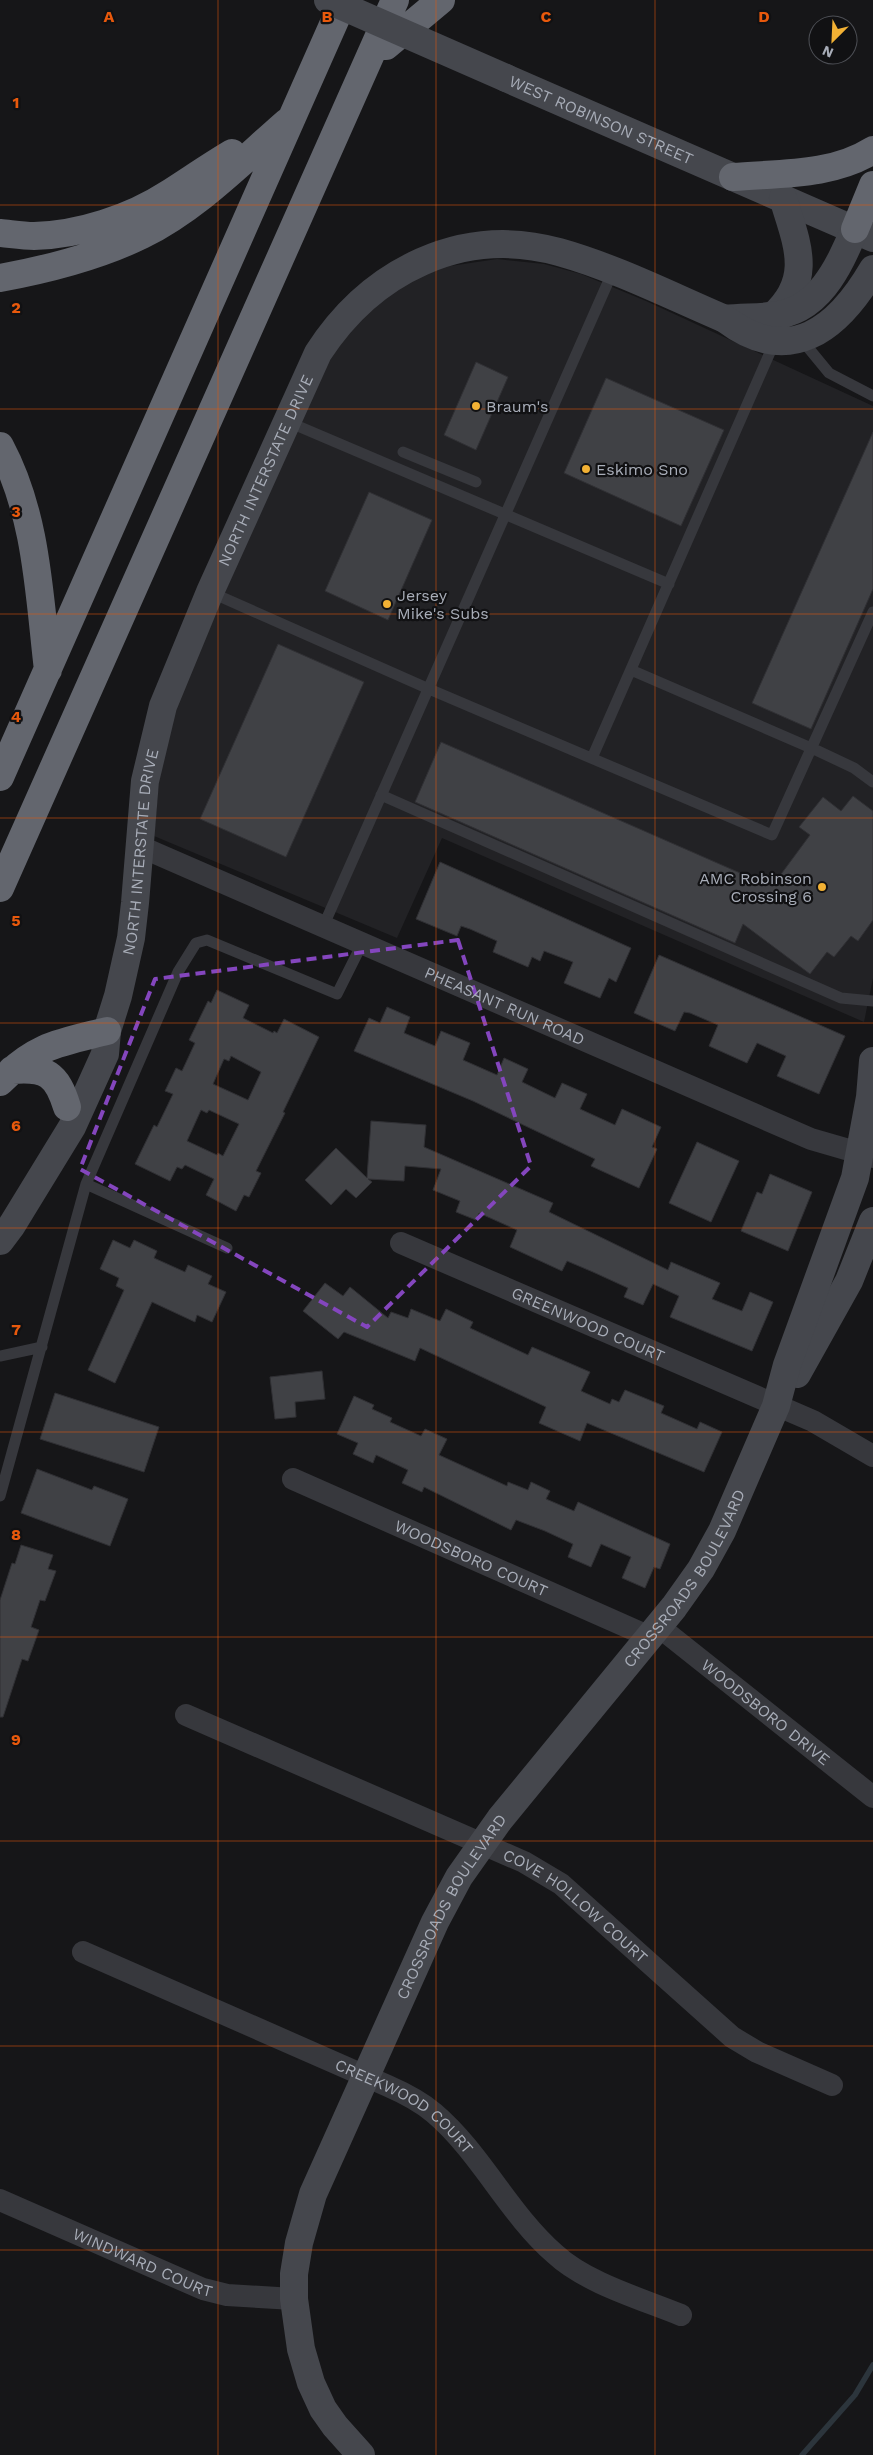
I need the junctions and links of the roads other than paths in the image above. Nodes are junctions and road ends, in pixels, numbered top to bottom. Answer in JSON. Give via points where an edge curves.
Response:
{"nodes":[{"id":1,"x":328,"y":0,"type":"edge"},
{"id":2,"x":344,"y":0,"type":"edge"},
{"id":3,"x":395,"y":0,"type":"edge"},
{"id":4,"x":441,"y":0,"type":"edge"},
{"id":5,"x":367,"y":61,"type":"junction"},
{"id":6,"x":292,"y":118,"type":"junction"},
{"id":7,"x":873,"y":150,"type":"edge"},
{"id":8,"x":733,"y":177,"type":"junction"},
{"id":9,"x":873,"y":185,"type":"edge"},
{"id":10,"x":783,"y":198,"type":"junction"},
{"id":11,"x":0,"y":233,"type":"edge"},
{"id":12,"x":864,"y":234,"type":"edge"},
{"id":13,"x":873,"y":269,"type":"edge"},
{"id":14,"x":613,"y":271,"type":"junction"},
{"id":15,"x":0,"y":278,"type":"edge"},
{"id":16,"x":783,"y":332,"type":"junction"},
{"id":17,"x":873,"y":396,"type":"edge"},
{"id":18,"x":286,"y":421,"type":"junction"},
{"id":19,"x":0,"y":446,"type":"edge"},
{"id":20,"x":403,"y":452,"type":"dead end"},
{"id":21,"x":476,"y":482,"type":"dead end"},
{"id":22,"x":506,"y":515,"type":"junction"},
{"id":23,"x":669,"y":584,"type":"junction"},
{"id":24,"x":210,"y":592,"type":"junction"},
{"id":25,"x":873,"y":612,"type":"edge"},
{"id":26,"x":48,"y":670,"type":"junction"},
{"id":27,"x":631,"y":670,"type":"junction"},
{"id":28,"x":429,"y":689,"type":"junction"},
{"id":29,"x":812,"y":749,"type":"junction"},
{"id":30,"x":592,"y":758,"type":"junction"},
{"id":31,"x":0,"y":778,"type":"edge"},
{"id":32,"x":873,"y":782,"type":"edge"},
{"id":33,"x":381,"y":795,"type":"junction"},
{"id":34,"x":139,"y":846,"type":"junction"},
{"id":35,"x":0,"y":888,"type":"edge"},
{"id":36,"x":323,"y":927,"type":"junction"},
{"id":37,"x":362,"y":944,"type":"junction"},
{"id":38,"x":873,"y":1001,"type":"edge"},
{"id":39,"x":106,"y":1031,"type":"junction"},
{"id":40,"x":873,"y":1060,"type":"edge"},
{"id":41,"x":6,"y":1076,"type":"edge"},
{"id":42,"x":66,"y":1107,"type":"junction"},
{"id":43,"x":866,"y":1155,"type":"edge"},
{"id":44,"x":86,"y":1184,"type":"junction"},
{"id":45,"x":32,"y":1192,"type":"junction"},
{"id":46,"x":873,"y":1221,"type":"edge"},
{"id":47,"x":0,"y":1241,"type":"edge"},
{"id":48,"x":400,"y":1243,"type":"dead end"},
{"id":49,"x":227,"y":1248,"type":"dead end"},
{"id":50,"x":42,"y":1347,"type":"junction"},
{"id":51,"x":0,"y":1356,"type":"edge"},
{"id":52,"x":776,"y":1406,"type":"junction"},
{"id":53,"x":873,"y":1456,"type":"edge"},
{"id":54,"x":293,"y":1478,"type":"dead end"},
{"id":55,"x":0,"y":1496,"type":"edge"},
{"id":56,"x":654,"y":1631,"type":"junction"},
{"id":57,"x":186,"y":1715,"type":"dead end"},
{"id":58,"x":873,"y":1797,"type":"edge"},
{"id":59,"x":482,"y":1845,"type":"junction"},
{"id":60,"x":83,"y":1952,"type":"dead end"},
{"id":61,"x":366,"y":2077,"type":"junction"},
{"id":62,"x":832,"y":2085,"type":"dead end"},
{"id":63,"x":0,"y":2200,"type":"edge"},
{"id":64,"x":294,"y":2299,"type":"junction"},
{"id":65,"x":681,"y":2315,"type":"dead end"},
{"id":66,"x":361,"y":2455,"type":"edge"}],
"edges":[{"from":1,"to":8,"type":"main road","name":"WEST ROBINSON STREET","bridge":true},
{"from":2,"to":6,"type":"highway"},
{"from":3,"to":5,"type":"highway"},
{"from":4,"to":5,"type":"highway"},
{"from":5,"to":35,"type":"highway"},
{"from":6,"to":11,"type":"highway","via":[[137,210],[68,232],[34,236]]},
{"from":6,"to":15,"type":"highway","via":[[208,190],[144,234],[72,262]]},
{"from":6,"to":26,"type":"highway"},
{"from":7,"to":8,"type":"highway","via":[[848,162],[824,168]]},
{"from":8,"to":10,"type":"main road","name":"WEST ROBINSON STREET"},
{"from":9,"to":12,"type":"highway"},
{"from":10,"to":12,"type":"main road","name":"WEST ROBINSON STREET"},
{"from":10,"to":16,"type":"main road","via":[[800,264]]},
{"from":12,"to":16,"type":"main road","via":[[822,291],[801,306]]},
{"from":13,"to":16,"type":"main road","via":[[849,306],[813,335]]},
{"from":14,"to":16,"type":"main road","name":"NORTH INTERSTATE DRIVE","via":[[725,319],[742,331],[767,341]]},
{"from":14,"to":18,"type":"main road","name":"NORTH INTERSTATE DRIVE","via":[[559,252],[514,245],[466,248],[436,255],[412,266],[391,276],[370,292],[331,332]]},
{"from":14,"to":22,"type":"lane"},
{"from":16,"to":17,"type":"lane","via":[[829,373]]},
{"from":16,"to":23,"type":"lane"},
{"from":18,"to":22,"type":"lane"},
{"from":18,"to":24,"type":"main road","name":"NORTH INTERSTATE DRIVE"},
{"from":19,"to":26,"type":"highway","via":[[26,506]]},
{"from":20,"to":21,"type":"lane"},
{"from":22,"to":23,"type":"lane"},
{"from":22,"to":28,"type":"lane"},
{"from":23,"to":27,"type":"lane"},
{"from":24,"to":28,"type":"lane"},
{"from":24,"to":34,"type":"main road","name":"NORTH INTERSTATE DRIVE","via":[[163,706],[145,781]]},
{"from":25,"to":29,"type":"lane"},
{"from":26,"to":31,"type":"highway"},
{"from":27,"to":29,"type":"lane"},
{"from":27,"to":30,"type":"lane"},
{"from":28,"to":30,"type":"lane"},
{"from":28,"to":33,"type":"lane"},
{"from":29,"to":30,"type":"lane","via":[[772,835]]},
{"from":29,"to":32,"type":"lane","via":[[854,768]]},
{"from":33,"to":36,"type":"lane"},
{"from":33,"to":38,"type":"lane","via":[[841,998]]},
{"from":34,"to":36,"type":"street","name":"PHEASANT RUN ROAD"},
{"from":34,"to":39,"type":"main road","name":"NORTH INTERSTATE DRIVE","via":[[136,903],[127,957]]},
{"from":36,"to":37,"type":"street","name":"PHEASANT RUN ROAD"},
{"from":37,"to":43,"type":"street","name":"PHEASANT RUN ROAD","via":[[812,1139]]},
{"from":37,"to":44,"type":"lane","via":[[337,994],[207,940],[196,943],[178,972]]},
{"from":39,"to":41,"type":"highway","via":[[44,1047]]},
{"from":39,"to":42,"type":"main road","name":"NORTH INTERSTATE DRIVE","via":[[91,1049]]},
{"from":39,"to":45,"type":"main road","name":"NORTH INTERSTATE DRIVE","via":[[105,1054],[72,1127]]},
{"from":40,"to":43,"type":"main road","name":"CROSSROADS BOULEVARD"},
{"from":41,"to":42,"type":"highway","via":[[37,1069],[47,1073],[61,1087]]},
{"from":42,"to":45,"type":"main road","name":"NORTH INTERSTATE DRIVE"},
{"from":43,"to":52,"type":"main road","name":"CROSSROADS BOULEVARD","via":[[787,1365]]},
{"from":44,"to":49,"type":"lane"},
{"from":44,"to":50,"type":"lane"},
{"from":45,"to":47,"type":"main road","name":"NORTH INTERSTATE DRIVE"},
{"from":46,"to":52,"type":"main road","name":"CROSSROADS BOULEVARD","via":[[849,1281],[800,1370]]},
{"from":48,"to":52,"type":"street","name":"GREENWOOD COURT"},
{"from":50,"to":51,"type":"lane"},
{"from":50,"to":55,"type":"lane"},
{"from":52,"to":53,"type":"street","name":"GREENWOOD COURT","via":[[813,1421]]},
{"from":52,"to":56,"type":"main road","name":"CROSSROADS BOULEVARD","via":[[712,1551]]},
{"from":54,"to":56,"type":"street","name":"WOODSBORO COURT"},
{"from":56,"to":58,"type":"street","name":"WOODSBORO DRIVE"},
{"from":56,"to":59,"type":"main road","name":"CROSSROADS BOULEVARD"},
{"from":57,"to":59,"type":"street","name":"COVE HOLLOW COURT"},
{"from":59,"to":61,"type":"main road","name":"CROSSROADS BOULEVARD","via":[[459,1877],[436,1922]]},
{"from":59,"to":62,"type":"street","name":"COVE HOLLOW COURT","via":[[524,1862],[561,1884],[732,2037],[757,2052]]},
{"from":60,"to":61,"type":"street","name":"CREEKWOOD COURT"},
{"from":61,"to":64,"type":"main road","name":"CROSSROADS BOULEVARD","via":[[313,2194],[299,2243]]},
{"from":61,"to":65,"type":"street","name":"CREEKWOOD COURT","via":[[413,2099],[443,2121],[489,2175],[525,2225],[557,2256],[600,2281]]},
{"from":63,"to":64,"type":"street","name":"WINDWARD COURT","via":[[203,2289],[227,2295]]},
{"from":64,"to":66,"type":"main road","name":"CROSSROADS BOULEVARD","via":[[301,2349],[311,2383],[335,2426]]}]}
